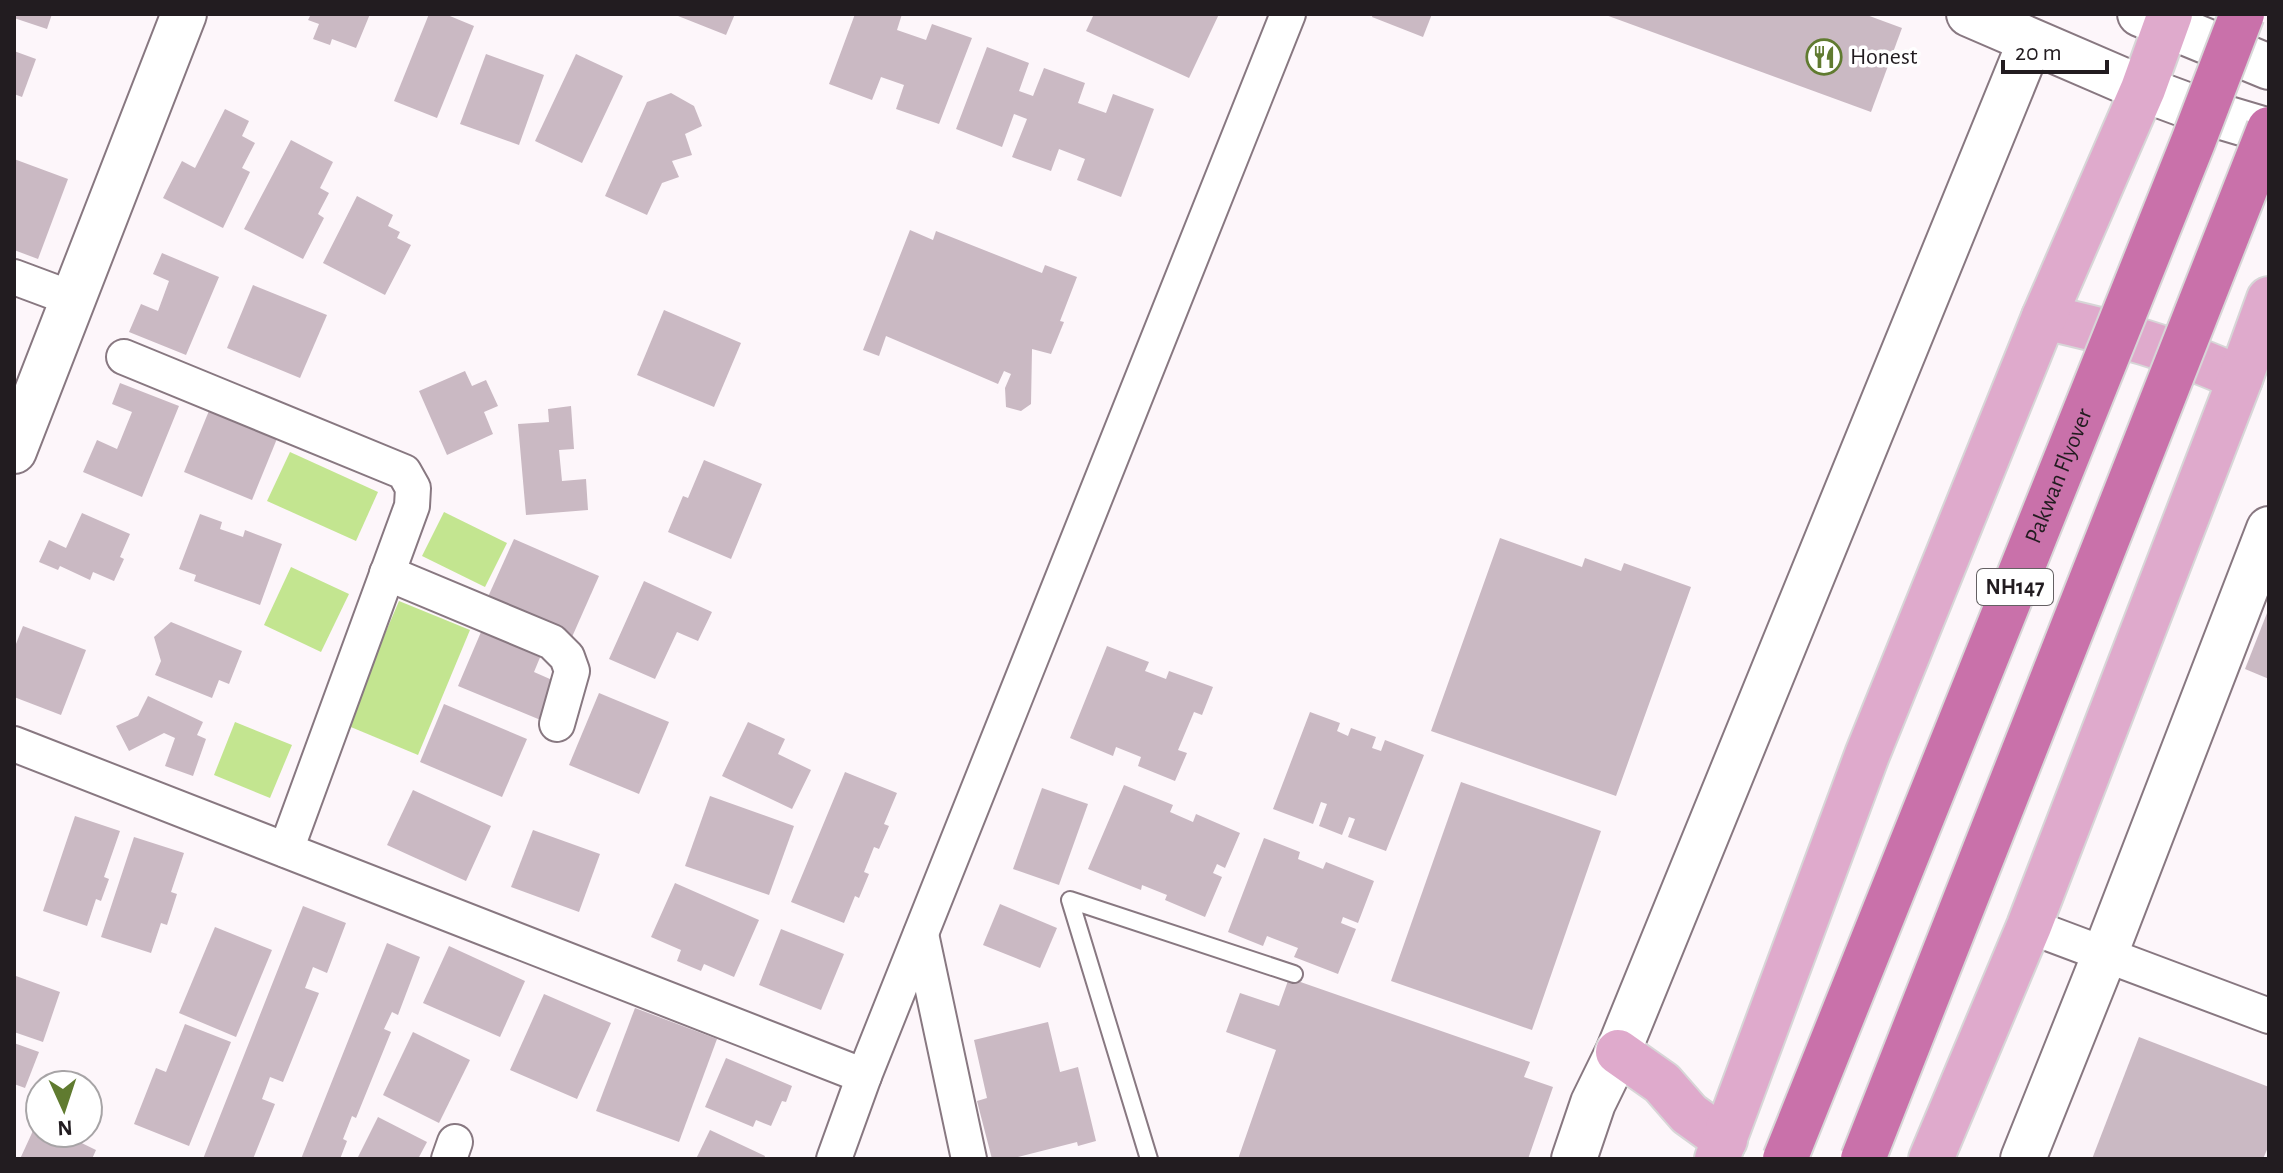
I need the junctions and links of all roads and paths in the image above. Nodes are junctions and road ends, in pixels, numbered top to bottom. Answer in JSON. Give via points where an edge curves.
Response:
{"nodes":[{"id":1,"x":184,"y":14,"type":"edge"},
{"id":2,"x":1288,"y":14,"type":"edge"},
{"id":3,"x":1969,"y":14,"type":"edge"},
{"id":4,"x":2242,"y":14,"type":"edge"},
{"id":5,"x":2159,"y":18,"type":"edge"},
{"id":6,"x":2030,"y":42,"type":"junction"},
{"id":7,"x":2269,"y":67,"type":"edge"},
{"id":8,"x":2143,"y":89,"type":"junction"},
{"id":9,"x":2269,"y":130,"type":"edge"},
{"id":10,"x":14,"y":277,"type":"edge"},
{"id":11,"x":73,"y":299,"type":"junction"},
{"id":12,"x":2269,"y":299,"type":"edge"},
{"id":13,"x":2044,"y":317,"type":"junction"},
{"id":14,"x":124,"y":357,"type":"dead end"},
{"id":15,"x":2240,"y":379,"type":"junction"},
{"id":16,"x":14,"y":451,"type":"edge"},
{"id":17,"x":2269,"y":529,"type":"edge"},
{"id":18,"x":387,"y":573,"type":"junction"},
{"id":19,"x":557,"y":724,"type":"dead end"},
{"id":20,"x":14,"y":744,"type":"edge"},
{"id":21,"x":286,"y":850,"type":"junction"},
{"id":22,"x":2029,"y":926,"type":"junction"},
{"id":23,"x":921,"y":934,"type":"junction"},
{"id":24,"x":2105,"y":954,"type":"junction"},
{"id":25,"x":1294,"y":974,"type":"dead end"},
{"id":26,"x":2269,"y":1016,"type":"edge"},
{"id":27,"x":1618,"y":1052,"type":"junction"},
{"id":28,"x":864,"y":1076,"type":"junction"},
{"id":29,"x":1721,"y":1150,"type":"edge"},
{"id":30,"x":834,"y":1159,"type":"edge"},
{"id":31,"x":969,"y":1159,"type":"edge"},
{"id":32,"x":1149,"y":1159,"type":"edge"},
{"id":33,"x":1574,"y":1159,"type":"edge"},
{"id":34,"x":1785,"y":1159,"type":"edge"},
{"id":35,"x":1863,"y":1159,"type":"edge"},
{"id":36,"x":1931,"y":1159,"type":"edge"},
{"id":37,"x":2023,"y":1159,"type":"edge"}],
"edges":[{"from":1,"to":11,"type":"street"},
{"from":2,"to":23,"type":"street"},
{"from":3,"to":6,"type":"street"},
{"from":4,"to":34,"type":"highway","name":"Pakwan Flyover","number":"NH147","bridge":true},
{"from":5,"to":7,"type":"street"},
{"from":5,"to":8,"type":"main road"},
{"from":6,"to":8,"type":"street"},
{"from":6,"to":27,"type":"street"},
{"from":8,"to":9,"type":"street"},
{"from":8,"to":13,"type":"main road"},
{"from":9,"to":35,"type":"highway","number":"NH147","bridge":true},
{"from":10,"to":11,"type":"street"},
{"from":11,"to":16,"type":"street"},
{"from":12,"to":15,"type":"main road"},
{"from":13,"to":15,"type":"main road","via":[[2190,357]]},
{"from":13,"to":29,"type":"main road","via":[[1867,755]]},
{"from":14,"to":18,"type":"street","via":[[404,472],[413,488],[412,506]]},
{"from":15,"to":22,"type":"main road"},
{"from":17,"to":24,"type":"street"},
{"from":18,"to":19,"type":"street","via":[[552,642],[572,671]]},
{"from":18,"to":21,"type":"street"},
{"from":20,"to":21,"type":"street"},
{"from":21,"to":28,"type":"street"},
{"from":22,"to":24,"type":"street"},
{"from":22,"to":36,"type":"main road"},
{"from":23,"to":28,"type":"street"},
{"from":23,"to":31,"type":"street"},
{"from":24,"to":26,"type":"street"},
{"from":24,"to":37,"type":"street"},
{"from":25,"to":32,"type":"lane","via":[[1070,900]]},
{"from":27,"to":29,"type":"main road","via":[[1662,1083]]},
{"from":27,"to":33,"type":"street"},
{"from":28,"to":30,"type":"street"}]}
